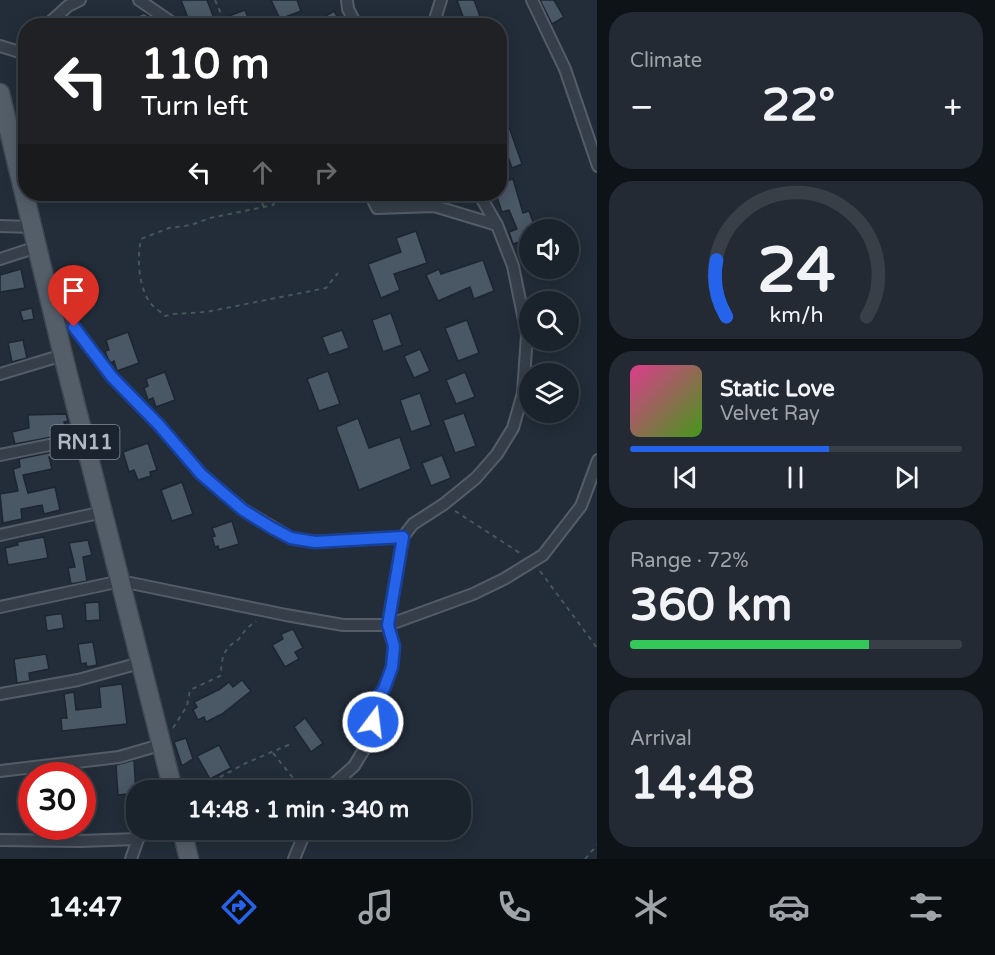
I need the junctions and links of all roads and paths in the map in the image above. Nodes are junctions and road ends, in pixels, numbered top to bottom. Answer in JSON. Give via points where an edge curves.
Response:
{"nodes":[{"id":1,"x":80,"y":0,"type":"edge"},
{"id":2,"x":139,"y":0,"type":"edge"},
{"id":3,"x":215,"y":0,"type":"edge"},
{"id":4,"x":347,"y":0,"type":"edge"},
{"id":5,"x":441,"y":0,"type":"edge"},
{"id":6,"x":532,"y":0,"type":"edge"},
{"id":7,"x":55,"y":18,"type":"edge"},
{"id":8,"x":164,"y":18,"type":"edge"},
{"id":9,"x":221,"y":18,"type":"edge"},
{"id":10,"x":353,"y":18,"type":"edge"},
{"id":11,"x":435,"y":18,"type":"edge"},
{"id":12,"x":0,"y":46,"type":"edge"},
{"id":13,"x":18,"y":49,"type":"edge"},
{"id":14,"x":0,"y":93,"type":"edge"},
{"id":15,"x":597,"y":166,"type":"edge"},
{"id":16,"x":18,"y":168,"type":"edge"},
{"id":17,"x":26,"y":201,"type":"edge"},
{"id":18,"x":261,"y":201,"type":"edge"},
{"id":19,"x":275,"y":201,"type":"edge"},
{"id":20,"x":374,"y":201,"type":"edge"},
{"id":21,"x":484,"y":201,"type":"edge"},
{"id":22,"x":264,"y":207,"type":"junction"},
{"id":23,"x":497,"y":225,"type":"junction"},
{"id":24,"x":0,"y":226,"type":"edge"},
{"id":25,"x":32,"y":227,"type":"junction"},
{"id":26,"x":38,"y":247,"type":"junction"},
{"id":27,"x":0,"y":259,"type":"edge"},
{"id":28,"x":338,"y":273,"type":"dead end"},
{"id":29,"x":49,"y":294,"type":"junction"},
{"id":30,"x":63,"y":355,"type":"junction"},
{"id":31,"x":0,"y":374,"type":"edge"},
{"id":32,"x":84,"y":438,"type":"junction"},
{"id":33,"x":0,"y":455,"type":"edge"},
{"id":34,"x":597,"y":460,"type":"edge"},
{"id":35,"x":103,"y":512,"type":"junction"},
{"id":36,"x":0,"y":535,"type":"edge"},
{"id":37,"x":403,"y":537,"type":"junction"},
{"id":38,"x":121,"y":581,"type":"junction"},
{"id":39,"x":0,"y":607,"type":"edge"},
{"id":40,"x":268,"y":612,"type":"junction"},
{"id":41,"x":388,"y":625,"type":"junction"},
{"id":42,"x":140,"y":663,"type":"junction"},
{"id":43,"x":0,"y":694,"type":"edge"},
{"id":44,"x":293,"y":743,"type":"dead end"},
{"id":45,"x":160,"y":746,"type":"junction"},
{"id":46,"x":272,"y":752,"type":"junction"},
{"id":47,"x":0,"y":771,"type":"edge"},
{"id":48,"x":169,"y":780,"type":"edge"},
{"id":49,"x":215,"y":780,"type":"edge"},
{"id":50,"x":294,"y":780,"type":"edge"},
{"id":51,"x":338,"y":780,"type":"edge"},
{"id":52,"x":126,"y":836,"type":"edge"},
{"id":53,"x":0,"y":840,"type":"edge"},
{"id":54,"x":139,"y":840,"type":"edge"},
{"id":55,"x":184,"y":840,"type":"edge"},
{"id":56,"x":302,"y":840,"type":"edge"},
{"id":57,"x":597,"y":844,"type":"edge"},
{"id":58,"x":131,"y":859,"type":"edge"},
{"id":59,"x":189,"y":859,"type":"edge"},
{"id":60,"x":294,"y":859,"type":"edge"},
{"id":61,"x":585,"y":859,"type":"edge"}],
"edges":[{"from":1,"to":7,"type":"street"},
{"from":2,"to":8,"type":"street"},
{"from":3,"to":9,"type":"path"},
{"from":4,"to":10,"type":"street"},
{"from":5,"to":11,"type":"street"},
{"from":6,"to":15,"type":"street","via":[[565,69]]},
{"from":12,"to":13,"type":"street"},
{"from":14,"to":16,"type":"main road","number":"RN11"},
{"from":17,"to":25,"type":"main road","number":"RN11"},
{"from":18,"to":22,"type":"path"},
{"from":19,"to":22,"type":"path"},
{"from":20,"to":23,"type":"street","via":[[377,208],[434,206]]},
{"from":21,"to":23,"type":"street"},
{"from":22,"to":28,"type":"path","via":[[169,228],[141,239],[142,284],[150,303],[165,316],[206,312],[326,288]]},
{"from":23,"to":37,"type":"street","via":[[513,266],[527,335],[523,393],[513,428],[476,478],[413,524]]},
{"from":24,"to":25,"type":"street"},
{"from":25,"to":26,"type":"main road","number":"RN11"},
{"from":26,"to":27,"type":"street"},
{"from":26,"to":29,"type":"main road","number":"RN11"},
{"from":29,"to":30,"type":"main road","number":"RN11"},
{"from":29,"to":37,"type":"street","via":[[112,377],[201,474],[243,510],[291,538],[315,542]]},
{"from":30,"to":31,"type":"street"},
{"from":30,"to":32,"type":"main road","number":"RN11"},
{"from":32,"to":33,"type":"street"},
{"from":32,"to":35,"type":"main road","number":"RN11"},
{"from":34,"to":41,"type":"street","via":[[581,506],[543,555],[473,594]]},
{"from":35,"to":36,"type":"street"},
{"from":35,"to":38,"type":"main road","number":"RN11"},
{"from":37,"to":41,"type":"street"},
{"from":38,"to":39,"type":"street"},
{"from":38,"to":40,"type":"street"},
{"from":38,"to":42,"type":"main road","number":"RN11"},
{"from":40,"to":41,"type":"street","via":[[343,625]]},
{"from":40,"to":45,"type":"path","via":[[228,647],[220,676],[190,690],[187,706]]},
{"from":41,"to":51,"type":"street","via":[[394,646],[392,667],[375,705],[368,743],[354,766]]},
{"from":42,"to":43,"type":"street","via":[[78,680]]},
{"from":42,"to":45,"type":"main road","number":"RN11"},
{"from":44,"to":46,"type":"path"},
{"from":45,"to":47,"type":"street","via":[[119,757]]},
{"from":45,"to":48,"type":"main road","number":"RN11"},
{"from":46,"to":49,"type":"path"},
{"from":46,"to":50,"type":"path"},
{"from":52,"to":53,"type":"street","via":[[79,841]]},
{"from":54,"to":58,"type":"street"},
{"from":55,"to":59,"type":"main road"},
{"from":56,"to":60,"type":"street"},
{"from":57,"to":61,"type":"path"}]}
